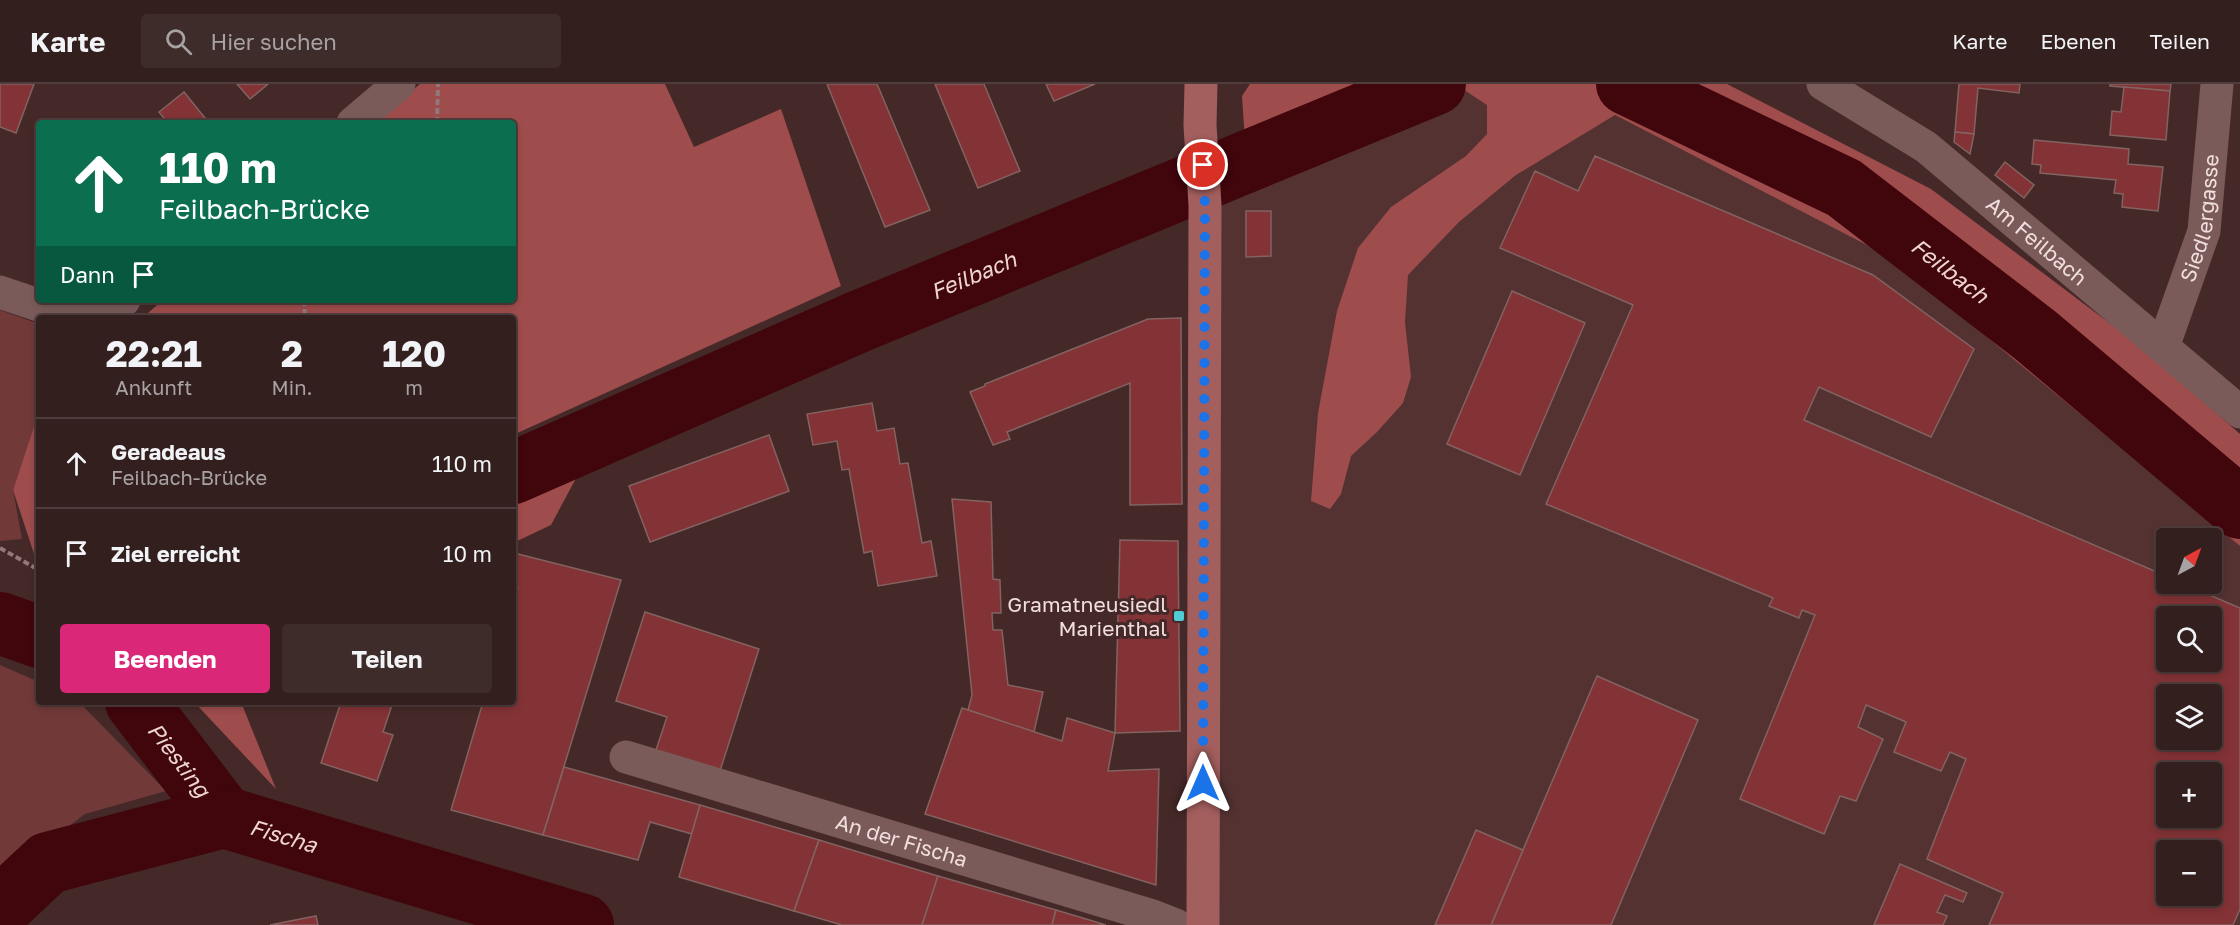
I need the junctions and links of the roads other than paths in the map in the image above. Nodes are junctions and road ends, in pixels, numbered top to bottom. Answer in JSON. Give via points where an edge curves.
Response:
{"nodes":[{"id":1,"x":399,"y":84,"type":"edge"},
{"id":2,"x":1201,"y":84,"type":"edge"},
{"id":3,"x":1823,"y":84,"type":"edge"},
{"id":4,"x":2217,"y":84,"type":"edge"},
{"id":5,"x":357,"y":120,"type":"edge"},
{"id":6,"x":0,"y":292,"type":"edge"},
{"id":7,"x":117,"y":303,"type":"edge"},
{"id":8,"x":2163,"y":347,"type":"junction"},
{"id":9,"x":2240,"y":412,"type":"edge"},
{"id":10,"x":627,"y":757,"type":"dead end"},
{"id":11,"x":1176,"y":925,"type":"edge"},
{"id":12,"x":1203,"y":925,"type":"edge"}],
"edges":[{"from":1,"to":5,"type":"street"},
{"from":2,"to":12,"type":"main road","via":[[1205,205]]},
{"from":3,"to":8,"type":"street","name":"Am Feilbach","via":[[1926,147]]},
{"from":4,"to":8,"type":"street","name":"Siedlergasse","via":[[2204,231]]},
{"from":6,"to":7,"type":"street","via":[[53,310],[97,311]]},
{"from":8,"to":9,"type":"street","name":"Am Feilbach"},
{"from":10,"to":11,"type":"street","name":"An der Fischa"}]}
